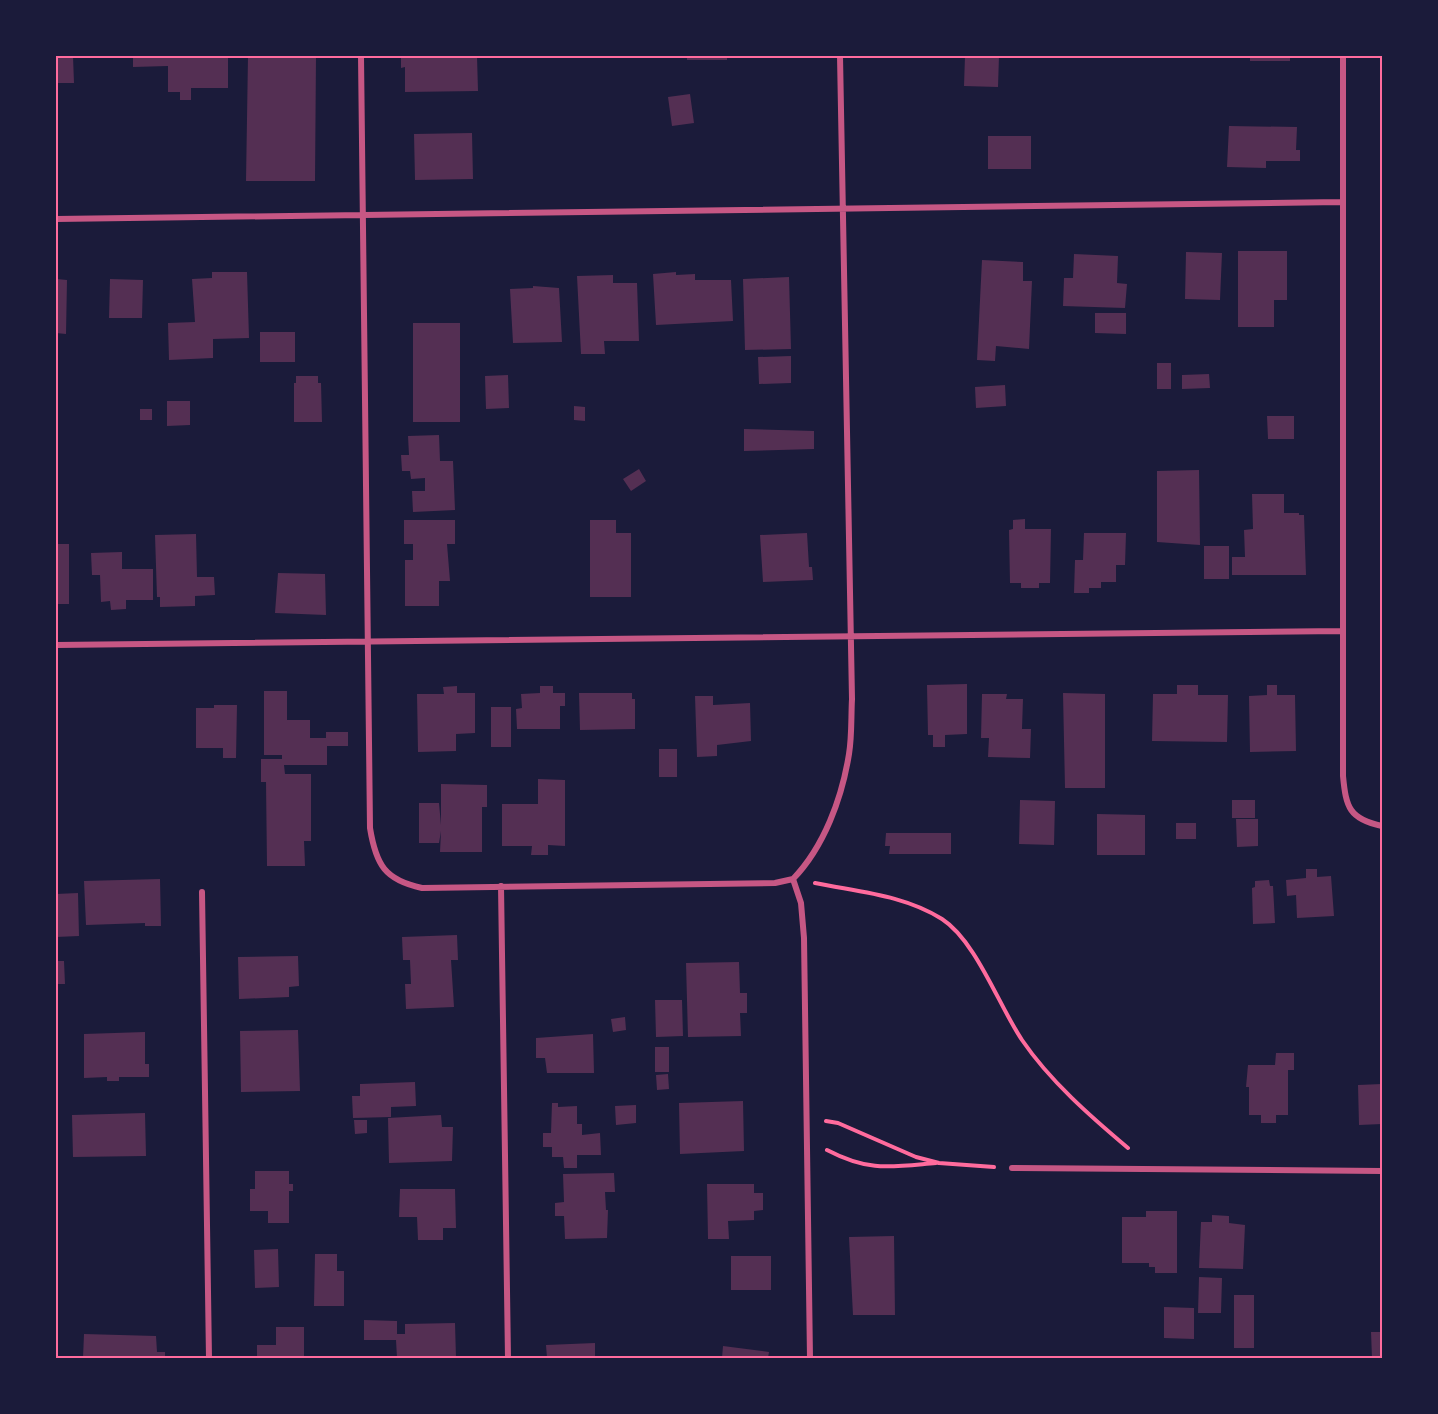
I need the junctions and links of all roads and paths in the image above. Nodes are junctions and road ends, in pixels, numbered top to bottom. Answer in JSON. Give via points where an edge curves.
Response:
{"nodes":[{"id":1,"x":362,"y":56,"type":"edge"},
{"id":2,"x":840,"y":56,"type":"edge"},
{"id":3,"x":1342,"y":56,"type":"edge"},
{"id":4,"x":1341,"y":202,"type":"junction"},
{"id":5,"x":843,"y":210,"type":"junction"},
{"id":6,"x":362,"y":216,"type":"junction"},
{"id":7,"x":56,"y":219,"type":"edge"},
{"id":8,"x":1343,"y":632,"type":"junction"},
{"id":9,"x":849,"y":636,"type":"junction"},
{"id":10,"x":367,"y":642,"type":"junction"},
{"id":11,"x":56,"y":645,"type":"edge"},
{"id":12,"x":1383,"y":826,"type":"edge"},
{"id":13,"x":793,"y":879,"type":"junction"},
{"id":14,"x":501,"y":886,"type":"junction"},
{"id":15,"x":202,"y":892,"type":"dead end"},
{"id":16,"x":807,"y":1116,"type":"junction"},
{"id":17,"x":807,"y":1142,"type":"junction"},
{"id":18,"x":939,"y":1163,"type":"junction"},
{"id":19,"x":1012,"y":1168,"type":"joint"},
{"id":20,"x":1158,"y":1169,"type":"junction"},
{"id":21,"x":1383,"y":1171,"type":"edge"},
{"id":22,"x":209,"y":1359,"type":"edge"},
{"id":23,"x":508,"y":1359,"type":"edge"},
{"id":24,"x":810,"y":1359,"type":"edge"}],
"edges":[{"from":1,"to":6,"type":"street"},
{"from":2,"to":5,"type":"street"},
{"from":3,"to":4,"type":"street"},
{"from":4,"to":5,"type":"street"},
{"from":4,"to":8,"type":"street"},
{"from":5,"to":6,"type":"street"},
{"from":5,"to":9,"type":"street"},
{"from":6,"to":7,"type":"street"},
{"from":6,"to":10,"type":"street"},
{"from":8,"to":9,"type":"street"},
{"from":8,"to":12,"type":"street","via":[[1345,797],[1350,812]]},
{"from":9,"to":10,"type":"street"},
{"from":9,"to":13,"type":"street","via":[[850,753],[832,816],[808,864]]},
{"from":10,"to":11,"type":"street"},
{"from":10,"to":14,"type":"street","via":[[370,828],[374,851],[385,871],[402,884],[422,888]]},
{"from":13,"to":14,"type":"street","via":[[775,883]]},
{"from":13,"to":16,"type":"street","via":[[801,903],[804,938]]},
{"from":13,"to":20,"type":"path","via":[[903,899],[945,921],[982,967],[999,1004],[1046,1070],[1093,1119]]},
{"from":14,"to":23,"type":"street"},
{"from":15,"to":22,"type":"street"},
{"from":16,"to":17,"type":"street"},
{"from":16,"to":18,"type":"path","via":[[838,1122],[916,1157]]},
{"from":17,"to":18,"type":"path","via":[[864,1166]]},
{"from":17,"to":24,"type":"street"},
{"from":18,"to":19,"type":"path"},
{"from":19,"to":20,"type":"street"},
{"from":20,"to":21,"type":"street"}]}
